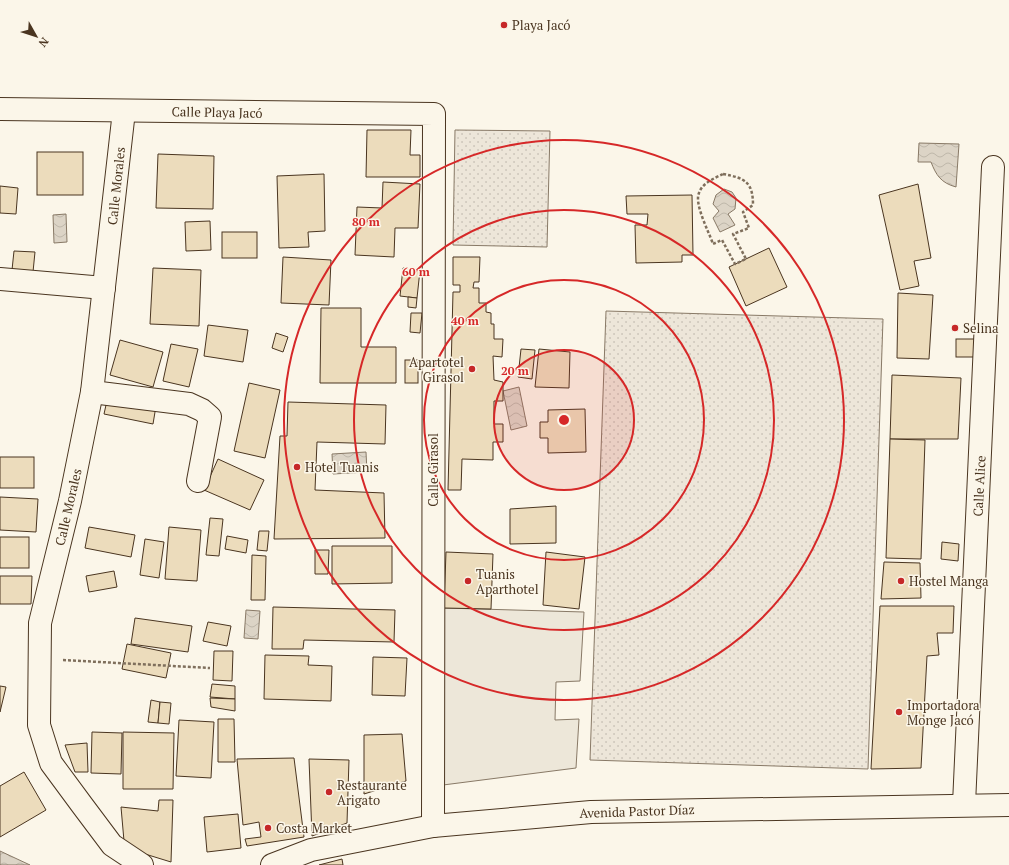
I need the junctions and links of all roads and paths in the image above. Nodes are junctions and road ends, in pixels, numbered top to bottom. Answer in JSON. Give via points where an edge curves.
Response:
{"nodes":[{"id":1,"x":0,"y":109,"type":"edge"},
{"id":2,"x":124,"y":111,"type":"junction"},
{"id":3,"x":434,"y":114,"type":"joint"},
{"id":4,"x":993,"y":167,"type":"dead end"},
{"id":5,"x":746,"y":259,"type":"joint"},
{"id":6,"x":0,"y":279,"type":"edge"},
{"id":7,"x":104,"y":288,"type":"junction"},
{"id":8,"x":92,"y":392,"type":"junction"},
{"id":9,"x":198,"y":481,"type":"dead end"},
{"id":10,"x":38,"y":658,"type":"junction"},
{"id":11,"x":210,"y":668,"type":"dead end"},
{"id":12,"x":964,"y":804,"type":"junction"},
{"id":13,"x":1009,"y":805,"type":"edge"},
{"id":14,"x":433,"y":826,"type":"junction"},
{"id":15,"x":142,"y":865,"type":"edge"},
{"id":16,"x":272,"y":865,"type":"edge"}],
"edges":[{"from":1,"to":2,"type":"street","name":"Calle Playa Jacó"},
{"from":2,"to":3,"type":"street","name":"Calle Playa Jacó"},
{"from":2,"to":7,"type":"street","name":"Calle Morales"},
{"from":3,"to":14,"type":"street","name":"Calle Girasol"},
{"from":4,"to":12,"type":"street","name":"Calle Alice"},
{"from":5,"to":5,"type":"path","via":[[732,234],[749,228],[743,212],[753,206],[753,192],[746,182],[736,176],[723,174],[709,181],[699,192],[698,204],[713,244],[722,240],[735,264]]},
{"from":6,"to":7,"type":"street"},
{"from":7,"to":8,"type":"street","name":"Calle Morales"},
{"from":8,"to":9,"type":"street","via":[[189,404],[202,410],[210,417]]},
{"from":8,"to":10,"type":"street","name":"Calle Morales","via":[[70,501],[40,623]]},
{"from":10,"to":11,"type":"path"},
{"from":10,"to":15,"type":"street","name":"Calle Morales","via":[[39,725],[51,763],[112,844]]},
{"from":12,"to":13,"type":"street","name":"Avenida Pastor Díaz"},
{"from":12,"to":14,"type":"street","name":"Avenida Pastor Díaz","via":[[591,812]]},
{"from":14,"to":16,"type":"street","name":"Avenida Pastor Díaz","via":[[311,850]]}]}
